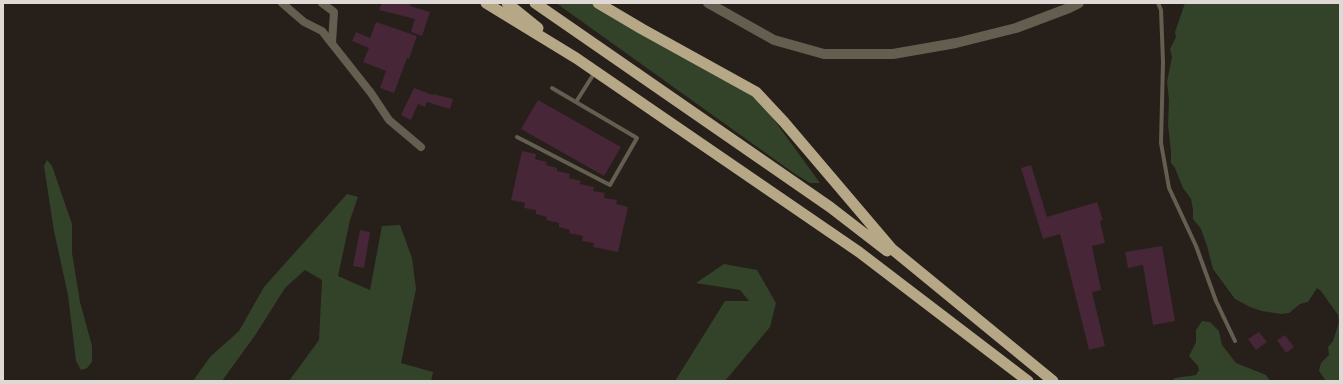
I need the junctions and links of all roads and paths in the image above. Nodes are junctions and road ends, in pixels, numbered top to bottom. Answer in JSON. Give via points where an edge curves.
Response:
{"nodes":[{"id":1,"x":282,"y":3,"type":"edge"},
{"id":2,"x":322,"y":3,"type":"edge"},
{"id":3,"x":486,"y":3,"type":"edge"},
{"id":4,"x":507,"y":3,"type":"edge"},
{"id":5,"x":535,"y":3,"type":"edge"},
{"id":6,"x":598,"y":3,"type":"edge"},
{"id":7,"x":708,"y":3,"type":"edge"},
{"id":8,"x":1079,"y":3,"type":"edge"},
{"id":9,"x":1158,"y":3,"type":"edge"},
{"id":10,"x":332,"y":43,"type":"junction"},
{"id":11,"x":576,"y":58,"type":"junction"},
{"id":12,"x":595,"y":72,"type":"junction"},
{"id":13,"x":552,"y":88,"type":"dead end"},
{"id":14,"x":576,"y":102,"type":"junction"},
{"id":15,"x":517,"y":137,"type":"dead end"},
{"id":16,"x":422,"y":147,"type":"dead end"},
{"id":17,"x":1234,"y":341,"type":"dead end"},
{"id":18,"x":1012,"y":348,"type":"junction"},
{"id":19,"x":1028,"y":381,"type":"edge"},
{"id":20,"x":1053,"y":381,"type":"edge"}],
"edges":[{"from":1,"to":10,"type":"street","via":[[304,22],[322,31]]},
{"from":2,"to":10,"type":"street","via":[[334,12]]},
{"from":3,"to":11,"type":"highway"},
{"from":4,"to":11,"type":"highway"},
{"from":5,"to":18,"type":"highway","via":[[830,207]]},
{"from":6,"to":18,"type":"highway","via":[[756,92],[892,249]]},
{"from":7,"to":8,"type":"street","via":[[774,40],[824,54],[893,54],[956,44],[1016,28]]},
{"from":9,"to":17,"type":"lane","via":[[1162,10],[1164,62],[1161,143],[1169,188],[1196,246],[1216,302]]},
{"from":10,"to":16,"type":"street","via":[[389,120]]},
{"from":11,"to":12,"type":"highway"},
{"from":12,"to":14,"type":"lane"},
{"from":12,"to":19,"type":"highway","via":[[859,252]]},
{"from":13,"to":14,"type":"lane"},
{"from":14,"to":15,"type":"lane","via":[[637,138],[610,185]]},
{"from":18,"to":20,"type":"highway"}]}
